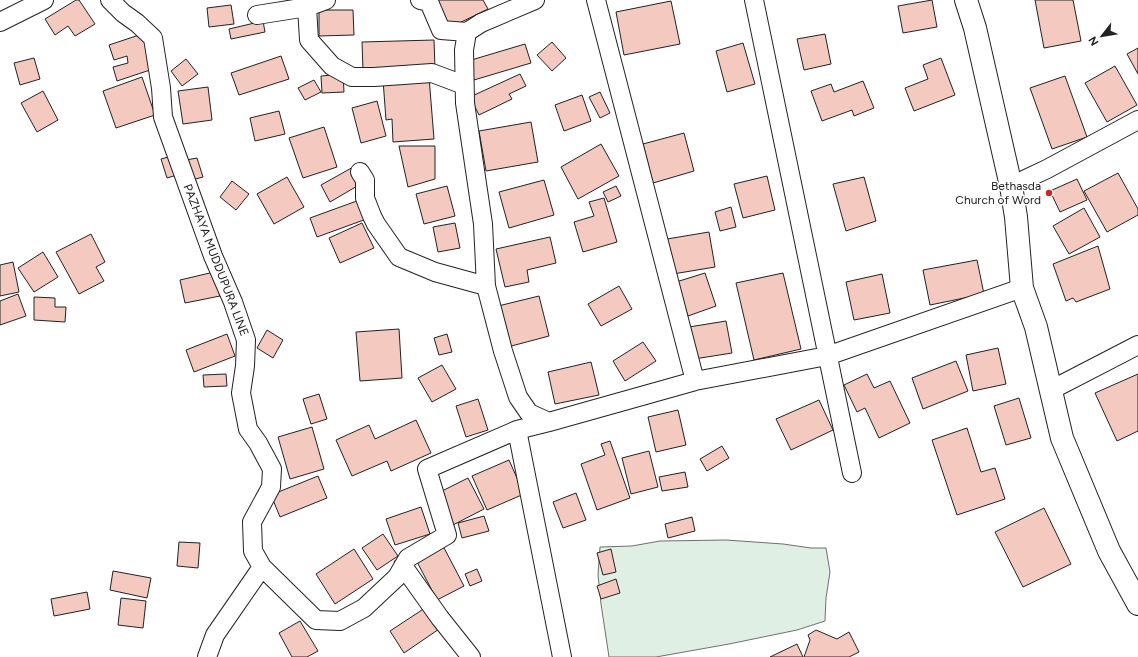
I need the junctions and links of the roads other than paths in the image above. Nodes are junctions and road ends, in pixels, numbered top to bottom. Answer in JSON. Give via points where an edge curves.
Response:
{"nodes":[{"id":1,"x":44,"y":0,"type":"edge"},
{"id":2,"x":110,"y":0,"type":"edge"},
{"id":3,"x":326,"y":0,"type":"edge"},
{"id":4,"x":420,"y":0,"type":"edge"},
{"id":5,"x":535,"y":0,"type":"edge"},
{"id":6,"x":596,"y":0,"type":"edge"},
{"id":7,"x":754,"y":0,"type":"edge"},
{"id":8,"x":966,"y":0,"type":"edge"},
{"id":9,"x":307,"y":7,"type":"junction"},
{"id":10,"x":258,"y":15,"type":"dead end"},
{"id":11,"x":0,"y":22,"type":"edge"},
{"id":12,"x":467,"y":32,"type":"junction"},
{"id":13,"x":464,"y":85,"type":"junction"},
{"id":14,"x":1138,"y":120,"type":"edge"},
{"id":15,"x":360,"y":172,"type":"dead end"},
{"id":16,"x":1011,"y":186,"type":"junction"},
{"id":17,"x":486,"y":286,"type":"junction"},
{"id":18,"x":1022,"y":288,"type":"junction"},
{"id":19,"x":1138,"y":345,"type":"edge"},
{"id":20,"x":827,"y":356,"type":"junction"},
{"id":21,"x":695,"y":381,"type":"junction"},
{"id":22,"x":1051,"y":390,"type":"junction"},
{"id":23,"x":549,"y":422,"type":"junction"},
{"id":24,"x":517,"y":430,"type":"junction"},
{"id":25,"x":852,"y":473,"type":"dead end"},
{"id":26,"x":403,"y":566,"type":"junction"},
{"id":27,"x":262,"y":567,"type":"junction"},
{"id":28,"x":1138,"y":604,"type":"edge"},
{"id":29,"x":207,"y":657,"type":"edge"},
{"id":30,"x":471,"y":657,"type":"edge"},
{"id":31,"x":562,"y":657,"type":"edge"}],
"edges":[{"from":1,"to":11,"type":"street"},
{"from":2,"to":27,"type":"street","name":"PAZHAYA MUDDUPURA LINE","via":[[153,38],[163,117],[246,340],[241,393],[248,429],[272,469],[271,487],[252,522],[253,551]]},
{"from":3,"to":9,"type":"street"},
{"from":4,"to":12,"type":"street","via":[[429,2],[441,30]]},
{"from":5,"to":12,"type":"street","via":[[481,23]]},
{"from":6,"to":21,"type":"street"},
{"from":7,"to":20,"type":"street"},
{"from":8,"to":16,"type":"main road","via":[[977,36]]},
{"from":9,"to":10,"type":"street"},
{"from":9,"to":13,"type":"street","via":[[309,40],[332,66],[352,77],[432,73]]},
{"from":12,"to":13,"type":"street"},
{"from":13,"to":17,"type":"street","via":[[482,224]]},
{"from":14,"to":16,"type":"street"},
{"from":15,"to":17,"type":"street","via":[[365,180],[365,198],[372,216],[399,257],[435,272]]},
{"from":16,"to":18,"type":"main road"},
{"from":17,"to":23,"type":"street","via":[[518,397],[529,413]]},
{"from":18,"to":20,"type":"street"},
{"from":18,"to":22,"type":"main road","via":[[1036,327]]},
{"from":19,"to":22,"type":"street"},
{"from":20,"to":21,"type":"street"},
{"from":20,"to":25,"type":"street"},
{"from":21,"to":23,"type":"street"},
{"from":22,"to":28,"type":"main road","via":[[1062,438],[1109,551]]},
{"from":23,"to":24,"type":"street"},
{"from":24,"to":26,"type":"street","name":"PAZHAYA MUDDUPURA LINE","via":[[427,468],[447,535],[408,558]]},
{"from":24,"to":31,"type":"street"},
{"from":26,"to":27,"type":"street","name":"PAZHAYA MUDDUPURA LINE","via":[[397,576],[364,608],[340,620],[316,620]]},
{"from":26,"to":30,"type":"street"},
{"from":27,"to":29,"type":"street","via":[[215,635]]}]}
